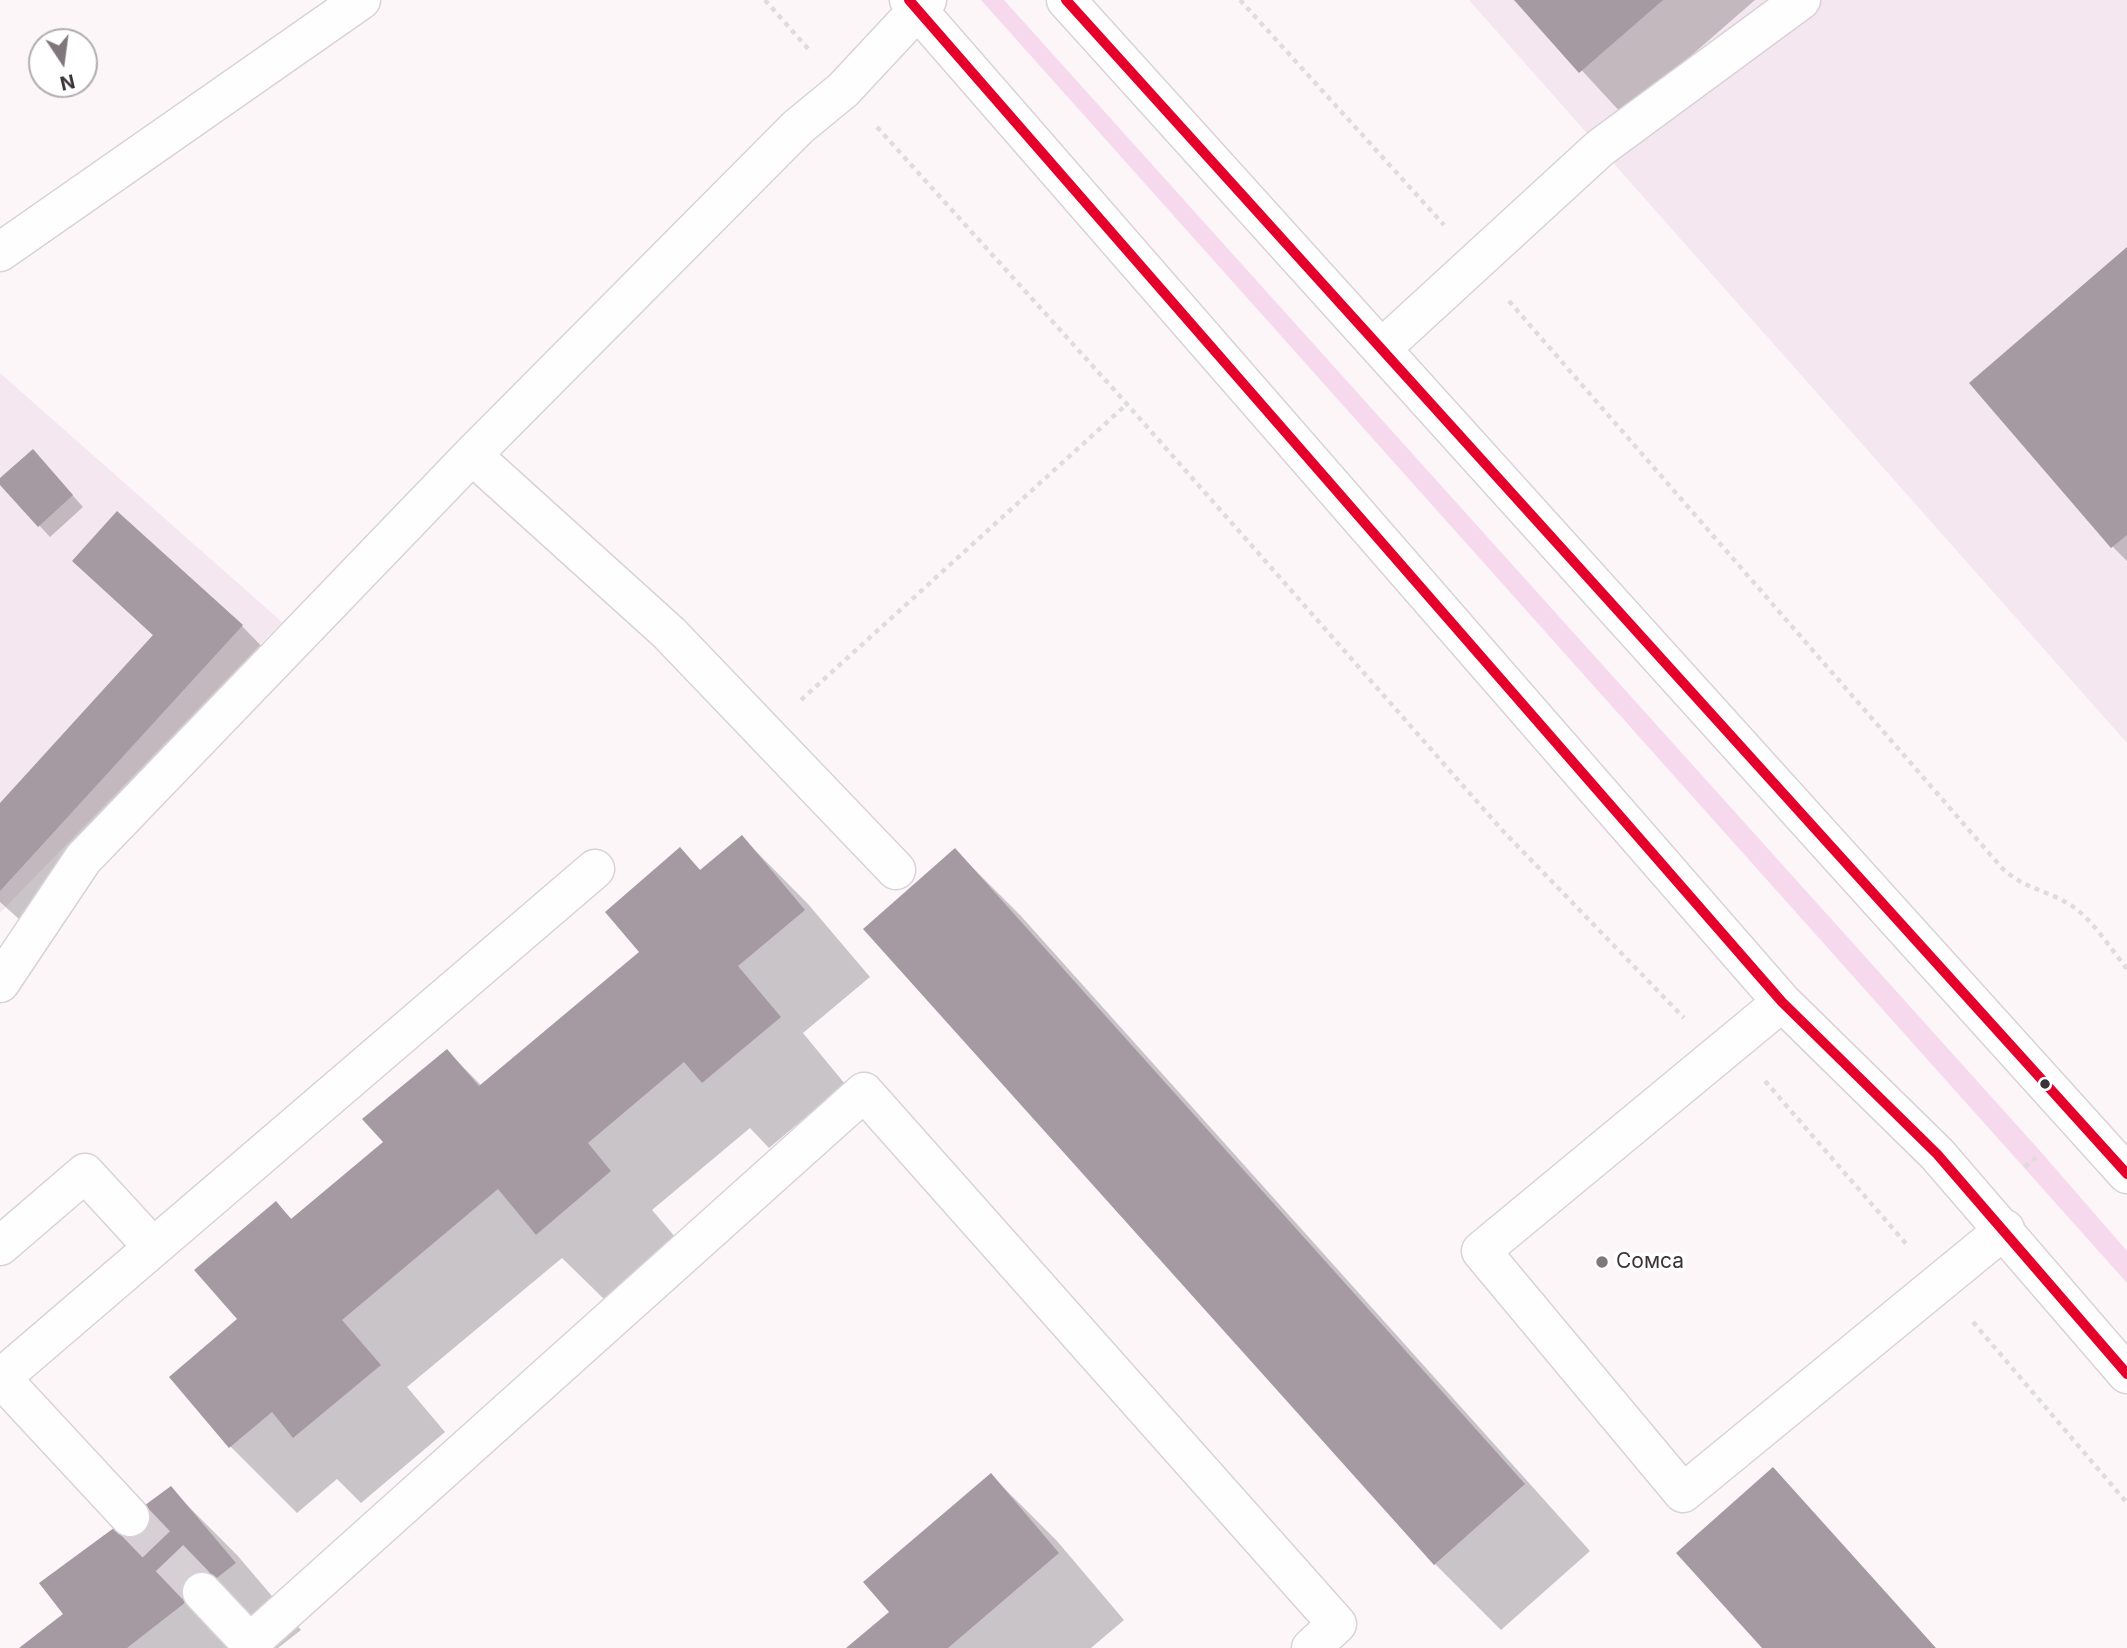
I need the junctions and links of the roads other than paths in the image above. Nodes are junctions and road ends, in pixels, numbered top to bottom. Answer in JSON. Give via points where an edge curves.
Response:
{"nodes":[{"id":1,"x":361,"y":0,"type":"edge"},
{"id":2,"x":1066,"y":0,"type":"edge"},
{"id":3,"x":1801,"y":0,"type":"edge"},
{"id":4,"x":918,"y":3,"type":"edge"},
{"id":5,"x":0,"y":252,"type":"edge"},
{"id":6,"x":1381,"y":349,"type":"junction"},
{"id":7,"x":471,"y":455,"type":"junction"},
{"id":8,"x":595,"y":869,"type":"dead end"},
{"id":9,"x":896,"y":870,"type":"dead end"},
{"id":10,"x":0,"y":983,"type":"edge"},
{"id":11,"x":1783,"y":1002,"type":"junction"},
{"id":12,"x":2127,"y":1174,"type":"edge"},
{"id":13,"x":2005,"y":1230,"type":"junction"},
{"id":14,"x":0,"y":1246,"type":"edge"},
{"id":15,"x":153,"y":1247,"type":"junction"},
{"id":16,"x":2127,"y":1374,"type":"edge"},
{"id":17,"x":0,"y":1378,"type":"edge"},
{"id":18,"x":130,"y":1517,"type":"tunnel mouth"},
{"id":19,"x":202,"y":1592,"type":"tunnel mouth"},
{"id":20,"x":250,"y":1645,"type":"edge"},
{"id":21,"x":1311,"y":1648,"type":"edge"}],
"edges":[{"from":1,"to":5,"type":"street"},
{"from":2,"to":6,"type":"street"},
{"from":3,"to":6,"type":"street","via":[[1600,148]]},
{"from":4,"to":7,"type":"street","via":[[843,90],[798,127]]},
{"from":4,"to":11,"type":"street"},
{"from":6,"to":12,"type":"street"},
{"from":7,"to":9,"type":"street","via":[[669,633]]},
{"from":7,"to":10,"type":"street","via":[[83,859]]},
{"from":8,"to":15,"type":"street"},
{"from":11,"to":13,"type":"street","via":[[1937,1154]]},
{"from":11,"to":13,"type":"street","via":[[1481,1251],[1683,1493]]},
{"from":13,"to":16,"type":"street"},
{"from":14,"to":15,"type":"street","via":[[85,1173]]},
{"from":15,"to":17,"type":"street"},
{"from":17,"to":18,"type":"street"},
{"from":19,"to":20,"type":"street"},
{"from":20,"to":21,"type":"street","via":[[864,1092],[1337,1624]]}]}
